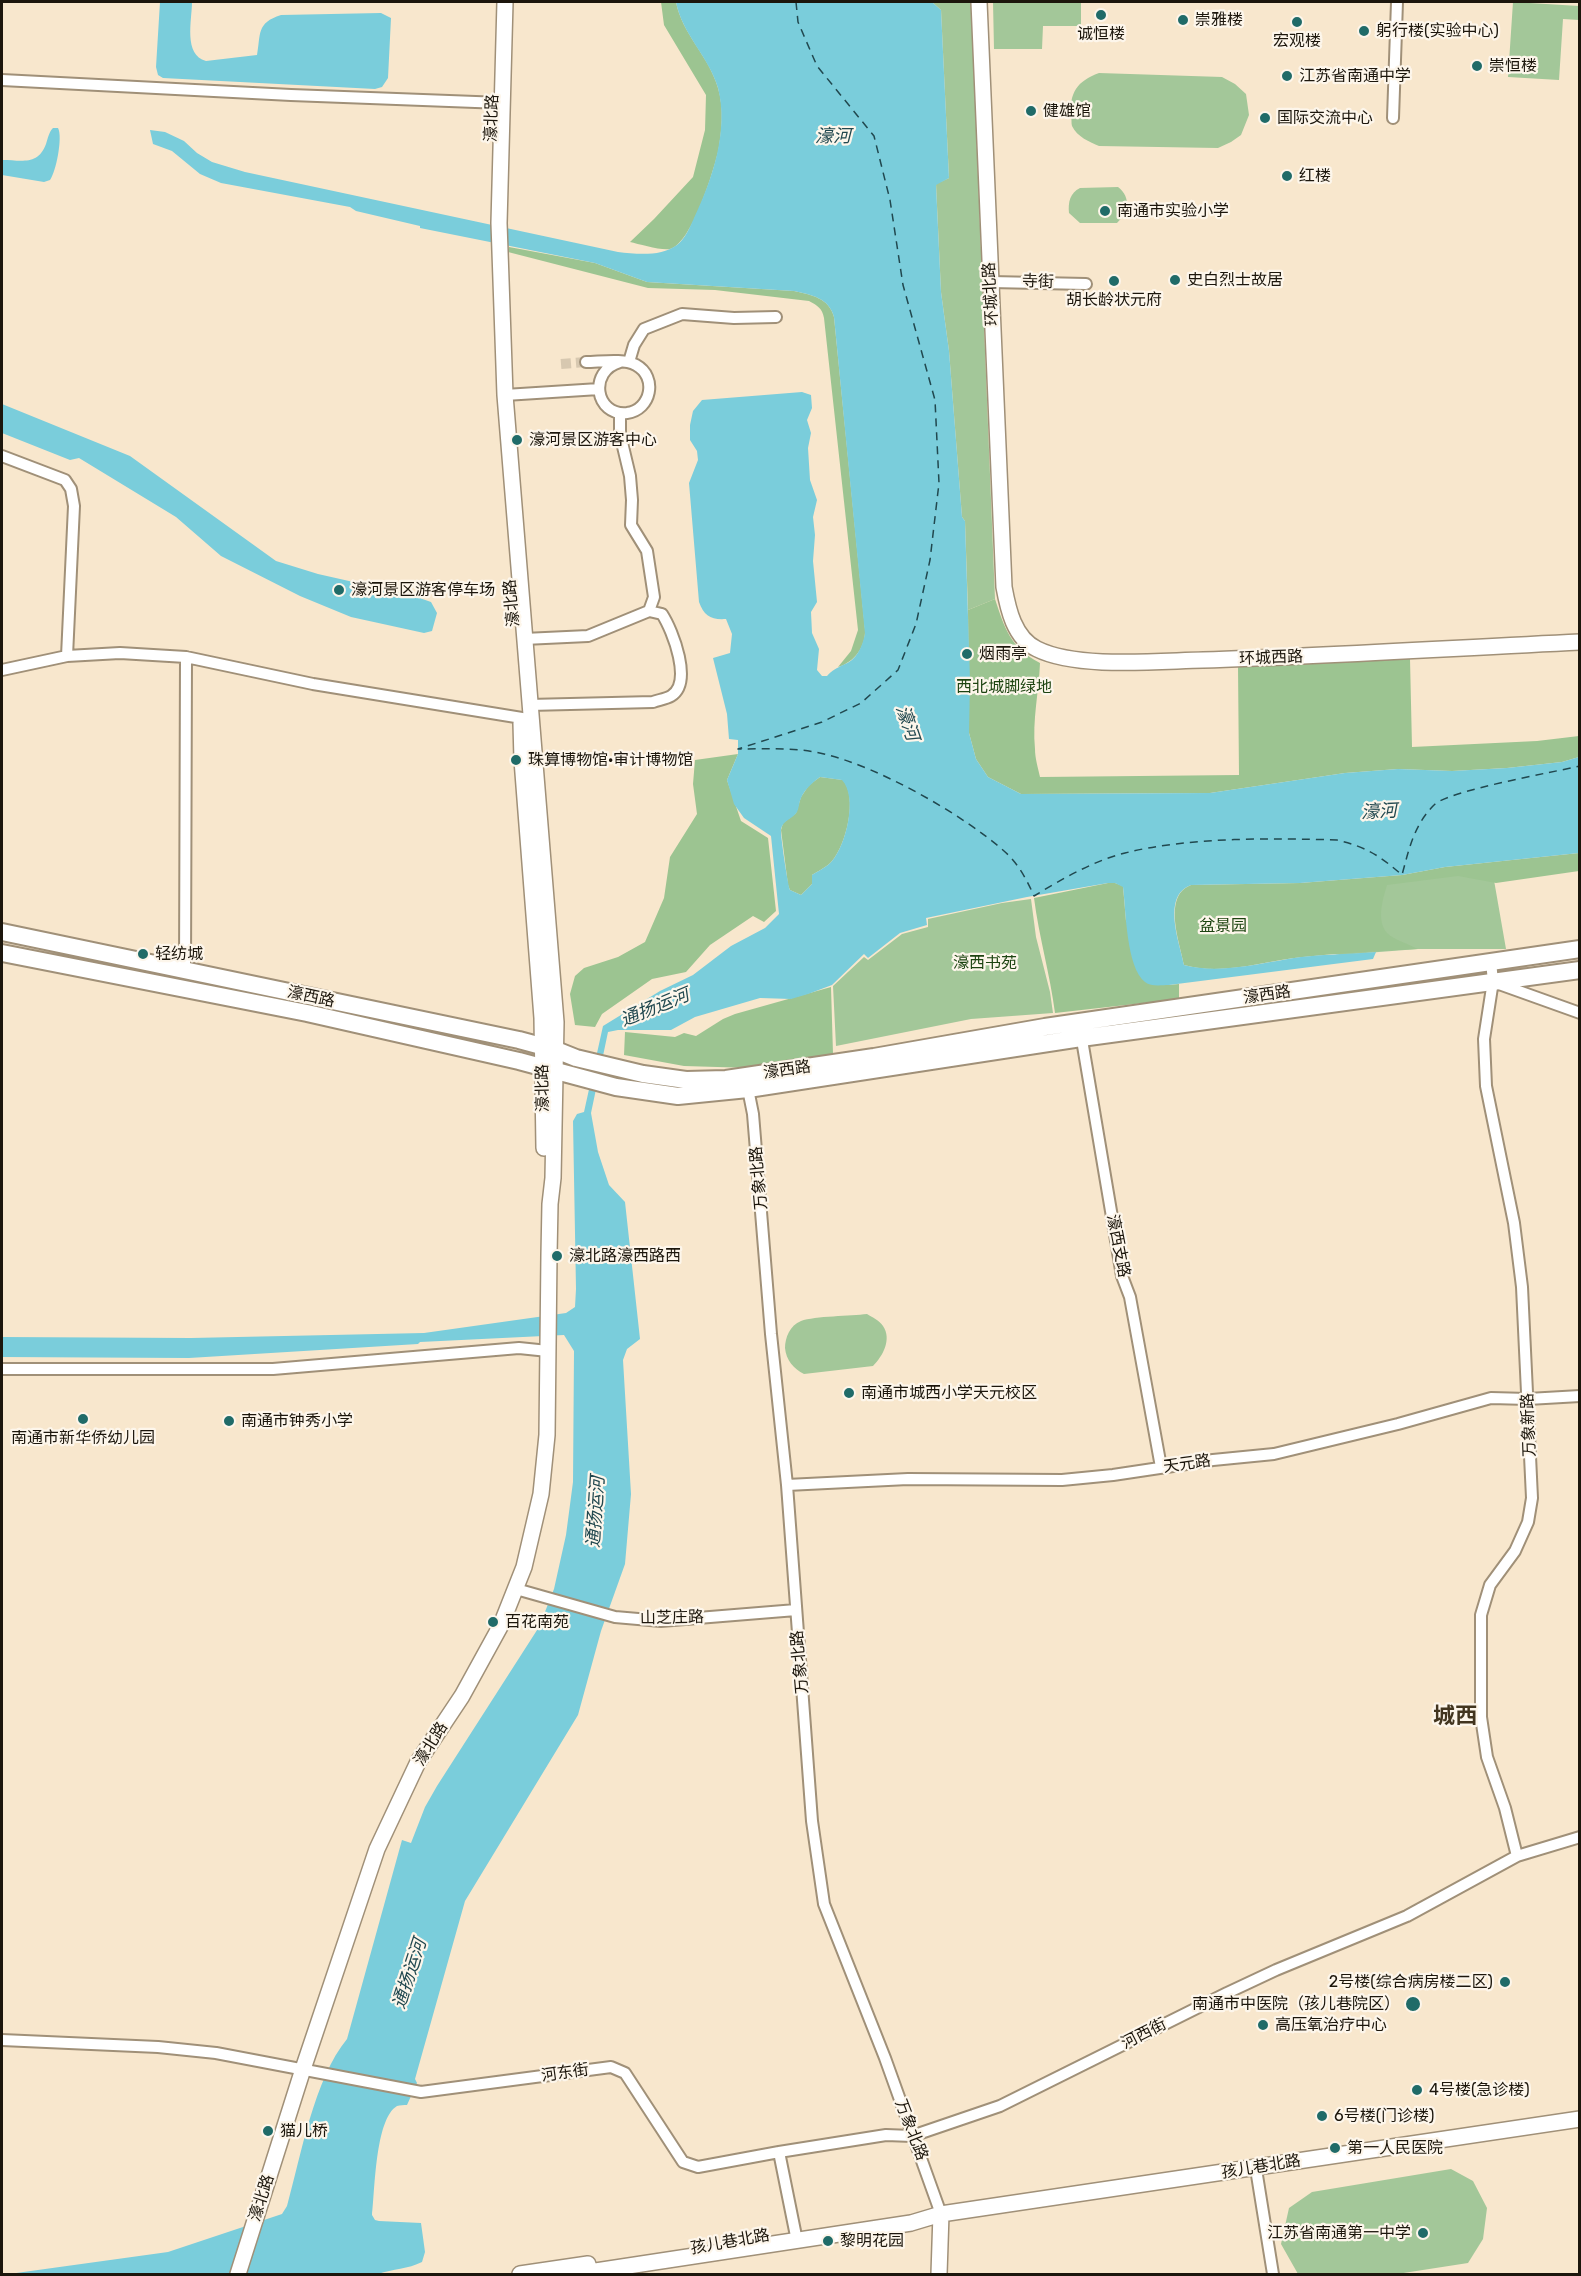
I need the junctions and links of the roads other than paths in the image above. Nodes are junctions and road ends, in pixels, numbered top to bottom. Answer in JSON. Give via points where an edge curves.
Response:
{"nodes":[{"id":1,"x":496,"y":2,"type":"edge"},
{"id":2,"x":505,"y":2,"type":"edge"},
{"id":3,"x":979,"y":2,"type":"edge"},
{"id":4,"x":1397,"y":2,"type":"edge"},
{"id":5,"x":2,"y":80,"type":"edge"},
{"id":6,"x":497,"y":103,"type":"junction"},
{"id":7,"x":1393,"y":118,"type":"dead end"},
{"id":8,"x":494,"y":247,"type":"junction"},
{"id":9,"x":991,"y":282,"type":"junction"},
{"id":10,"x":1086,"y":284,"type":"dead end"},
{"id":11,"x":776,"y":316,"type":"dead end"},
{"id":12,"x":586,"y":362,"type":"tunnel mouth"},
{"id":13,"x":624,"y":362,"type":"junction"},
{"id":14,"x":599,"y":389,"type":"junction"},
{"id":15,"x":505,"y":395,"type":"junction"},
{"id":16,"x":620,"y":413,"type":"junction"},
{"id":17,"x":2,"y":456,"type":"edge"},
{"id":18,"x":1004,"y":587,"type":"joint"},
{"id":19,"x":649,"y":611,"type":"junction"},
{"id":20,"x":524,"y":639,"type":"junction"},
{"id":21,"x":1580,"y":642,"type":"edge"},
{"id":22,"x":67,"y":656,"type":"junction"},
{"id":23,"x":186,"y":657,"type":"junction"},
{"id":24,"x":2,"y":670,"type":"edge"},
{"id":25,"x":527,"y":714,"type":"junction"},
{"id":26,"x":2,"y":932,"type":"edge"},
{"id":27,"x":1580,"y":949,"type":"edge"},
{"id":28,"x":2,"y":952,"type":"edge"},
{"id":29,"x":1491,"y":962,"type":"junction"},
{"id":30,"x":1580,"y":970,"type":"edge"},
{"id":31,"x":185,"y":971,"type":"junction"},
{"id":32,"x":1493,"y":981,"type":"junction"},
{"id":33,"x":1580,"y":1013,"type":"edge"},
{"id":34,"x":1081,"y":1031,"type":"junction"},
{"id":35,"x":549,"y":1048,"type":"junction"},
{"id":36,"x":550,"y":1070,"type":"junction"},
{"id":37,"x":747,"y":1089,"type":"junction"},
{"id":38,"x":548,"y":1347,"type":"junction"},
{"id":39,"x":2,"y":1369,"type":"edge"},
{"id":40,"x":1580,"y":1395,"type":"edge"},
{"id":41,"x":1528,"y":1399,"type":"junction"},
{"id":42,"x":1161,"y":1467,"type":"junction"},
{"id":43,"x":787,"y":1485,"type":"junction"},
{"id":44,"x":516,"y":1589,"type":"junction"},
{"id":45,"x":796,"y":1610,"type":"junction"},
{"id":46,"x":1580,"y":1837,"type":"edge"},
{"id":47,"x":1517,"y":1856,"type":"junction"},
{"id":48,"x":2,"y":2040,"type":"edge"},
{"id":49,"x":303,"y":2069,"type":"junction"},
{"id":50,"x":1580,"y":2119,"type":"edge"},
{"id":51,"x":912,"y":2136,"type":"junction"},
{"id":52,"x":779,"y":2152,"type":"junction"},
{"id":53,"x":1256,"y":2169,"type":"junction"},
{"id":54,"x":941,"y":2214,"type":"junction"},
{"id":55,"x":796,"y":2236,"type":"junction"},
{"id":56,"x":238,"y":2274,"type":"edge"},
{"id":57,"x":520,"y":2274,"type":"edge"},
{"id":58,"x":576,"y":2274,"type":"edge"},
{"id":59,"x":939,"y":2274,"type":"edge"},
{"id":60,"x":1273,"y":2274,"type":"edge"}],
"edges":[{"from":1,"to":6,"type":"street","name":"濠北路"},
{"from":2,"to":6,"type":"street","name":"濠北路"},
{"from":3,"to":9,"type":"street","name":"环城北路"},
{"from":4,"to":7,"type":"street"},
{"from":5,"to":6,"type":"street"},
{"from":6,"to":8,"type":"street","name":"濠北路"},
{"from":8,"to":15,"type":"street","name":"濠北路"},
{"from":8,"to":25,"type":"street","name":"濠北路","via":[[493,346],[502,491]]},
{"from":9,"to":10,"type":"street","name":"寺街"},
{"from":9,"to":18,"type":"street","name":"环城北路"},
{"from":11,"to":13,"type":"street","via":[[681,314],[644,329]]},
{"from":12,"to":13,"type":"street"},
{"from":13,"to":14,"type":"street","via":[[610,365],[604,371]]},
{"from":13,"to":16,"type":"street","via":[[644,371],[648,396],[637,410]]},
{"from":14,"to":15,"type":"street"},
{"from":14,"to":16,"type":"street","via":[[605,405]]},
{"from":15,"to":20,"type":"street","name":"濠北路"},
{"from":16,"to":19,"type":"street","via":[[620,434],[630,476],[631,525],[647,551],[653,585]]},
{"from":17,"to":22,"type":"street","via":[[65,480],[71,489],[74,506]]},
{"from":18,"to":21,"type":"street","name":"环城西路","via":[[1012,619],[1027,642],[1050,654],[1085,661],[1287,658]]},
{"from":19,"to":20,"type":"street","via":[[588,636]]},
{"from":19,"to":25,"type":"street","via":[[662,614],[669,625],[681,664],[680,685],[672,696],[652,702]]},
{"from":20,"to":25,"type":"street","name":"濠北路"},
{"from":22,"to":23,"type":"street","via":[[120,653]]},
{"from":22,"to":24,"type":"street"},
{"from":23,"to":25,"type":"street","via":[[313,684]]},
{"from":23,"to":31,"type":"street"},
{"from":25,"to":35,"type":"street","name":"濠北路","via":[[522,760]]},
{"from":26,"to":31,"type":"main road","name":"濠西路"},
{"from":27,"to":29,"type":"main road","name":"濠西路"},
{"from":28,"to":36,"type":"main road","name":"濠西路","via":[[307,1013]]},
{"from":29,"to":32,"type":"street","name":"万象新路"},
{"from":29,"to":34,"type":"main road","name":"濠西路"},
{"from":30,"to":32,"type":"main road","name":"濠西路"},
{"from":31,"to":35,"type":"main road","name":"濠西路"},
{"from":32,"to":33,"type":"street"},
{"from":32,"to":34,"type":"main road","name":"濠西路"},
{"from":32,"to":41,"type":"street","name":"万象新路","via":[[1484,1040],[1486,1086],[1514,1223]]},
{"from":34,"to":35,"type":"main road","name":"濠西路","via":[[1045,1027],[726,1079],[643,1074]]},
{"from":34,"to":37,"type":"main road","name":"濠西路"},
{"from":34,"to":42,"type":"street","name":"濠西支路","via":[[1122,1276],[1130,1297]]},
{"from":35,"to":36,"type":"street","name":"濠北路"},
{"from":36,"to":37,"type":"main road","name":"濠西路","via":[[616,1087],[678,1096]]},
{"from":36,"to":38,"type":"street","name":"濠北路","via":[[543,1177],[550,1204]]},
{"from":37,"to":43,"type":"street","name":"万象北路","via":[[753,1114]]},
{"from":38,"to":39,"type":"street","via":[[273,1369]]},
{"from":38,"to":44,"type":"street","name":"濠北路","via":[[547,1435],[541,1494]]},
{"from":40,"to":41,"type":"street","name":"天元路"},
{"from":41,"to":42,"type":"street","name":"天元路","via":[[1491,1398],[1274,1454]]},
{"from":41,"to":47,"type":"street","name":"万象新路","via":[[1532,1498],[1528,1522],[1515,1551],[1490,1585],[1481,1616],[1480,1653],[1481,1717],[1487,1757]]},
{"from":42,"to":43,"type":"street","name":"天元路","via":[[1062,1480],[908,1479]]},
{"from":43,"to":45,"type":"street","name":"万象北路"},
{"from":44,"to":45,"type":"street","name":"山芝庄路","via":[[615,1617],[660,1621]]},
{"from":44,"to":49,"type":"street","name":"濠北路","via":[[484,1658],[418,1762],[386,1828]]},
{"from":45,"to":51,"type":"street","name":"万象北路","via":[[812,1821],[824,1904]]},
{"from":46,"to":47,"type":"street","name":"河西街"},
{"from":47,"to":51,"type":"street","name":"河西街","via":[[1407,1916],[1256,1979],[1000,2106]]},
{"from":48,"to":49,"type":"street","name":"河东街","via":[[158,2047]]},
{"from":49,"to":52,"type":"street","name":"河东街","via":[[421,2092],[611,2067],[625,2073],[683,2162],[698,2167]]},
{"from":49,"to":56,"type":"street","name":"濠北路"},
{"from":50,"to":53,"type":"street","name":"孩儿巷北路"},
{"from":51,"to":52,"type":"street","name":"河西街","via":[[886,2135]]},
{"from":51,"to":54,"type":"street","name":"万象北路"},
{"from":52,"to":55,"type":"street"},
{"from":53,"to":54,"type":"street","name":"孩儿巷北路"},
{"from":53,"to":60,"type":"street"},
{"from":54,"to":55,"type":"street","name":"孩儿巷北路","via":[[911,2223]]},
{"from":54,"to":59,"type":"street"},
{"from":55,"to":57,"type":"street","name":"孩儿巷北路"},
{"from":55,"to":58,"type":"street","name":"孩儿巷北路"}]}
